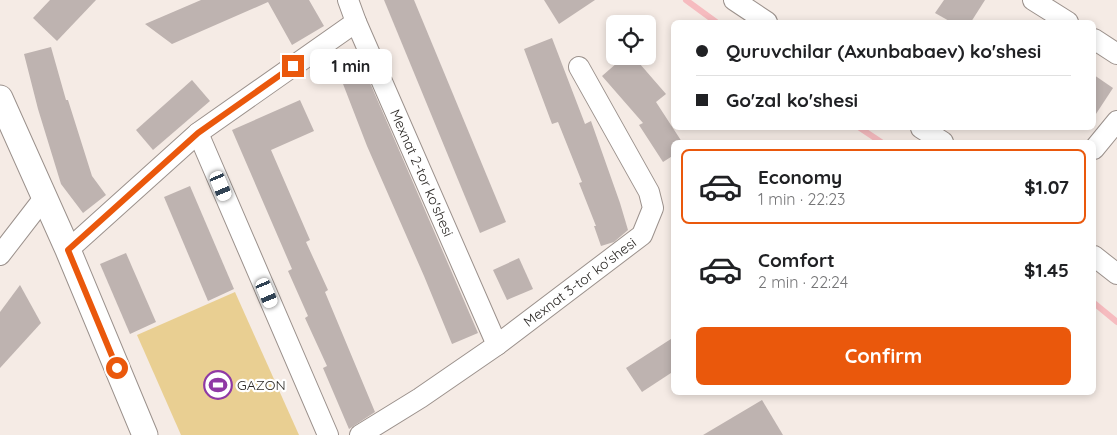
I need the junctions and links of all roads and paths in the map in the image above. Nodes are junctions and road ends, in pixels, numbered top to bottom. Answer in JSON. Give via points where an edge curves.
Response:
{"nodes":[{"id":1,"x":348,"y":0,"type":"edge"},
{"id":2,"x":734,"y":0,"type":"edge"},
{"id":3,"x":1033,"y":0,"type":"edge"},
{"id":4,"x":764,"y":20,"type":"edge"},
{"id":5,"x":1065,"y":20,"type":"edge"},
{"id":6,"x":356,"y":22,"type":"junction"},
{"id":7,"x":1096,"y":40,"type":"edge"},
{"id":8,"x":1117,"y":54,"type":"edge"},
{"id":9,"x":579,"y":66,"type":"dead end"},
{"id":10,"x":0,"y":98,"type":"edge"},
{"id":11,"x":1117,"y":121,"type":"edge"},
{"id":12,"x":924,"y":130,"type":"edge"},
{"id":13,"x":198,"y":133,"type":"junction"},
{"id":14,"x":940,"y":140,"type":"edge"},
{"id":15,"x":1096,"y":147,"type":"edge"},
{"id":16,"x":44,"y":198,"type":"junction"},
{"id":17,"x":68,"y":250,"type":"junction"},
{"id":18,"x":0,"y":255,"type":"edge"},
{"id":19,"x":1096,"y":258,"type":"edge"},
{"id":20,"x":1117,"y":274,"type":"edge"},
{"id":21,"x":497,"y":345,"type":"junction"},
{"id":22,"x":145,"y":435,"type":"edge"},
{"id":23,"x":328,"y":435,"type":"edge"},
{"id":24,"x":360,"y":435,"type":"edge"}],
"edges":[{"from":1,"to":6,"type":"street","name":"Mexnat 2-tor ko'shesi"},
{"from":2,"to":4,"type":"street"},
{"from":3,"to":5,"type":"street"},
{"from":6,"to":13,"type":"street"},
{"from":6,"to":21,"type":"street","name":"Mexnat 2-tor ko'shesi"},
{"from":7,"to":8,"type":"street"},
{"from":9,"to":21,"type":"street","name":"Mexnat 3-tor ko'shesi","via":[[649,192],[653,208],[642,235]]},
{"from":10,"to":16,"type":"street"},
{"from":11,"to":15,"type":"street"},
{"from":12,"to":14,"type":"street"},
{"from":13,"to":17,"type":"street"},
{"from":13,"to":23,"type":"street"},
{"from":16,"to":17,"type":"street"},
{"from":16,"to":18,"type":"street"},
{"from":17,"to":22,"type":"street"},
{"from":19,"to":20,"type":"street"},
{"from":21,"to":24,"type":"street","name":"Mexnat 3-tor ko'shesi"}]}
